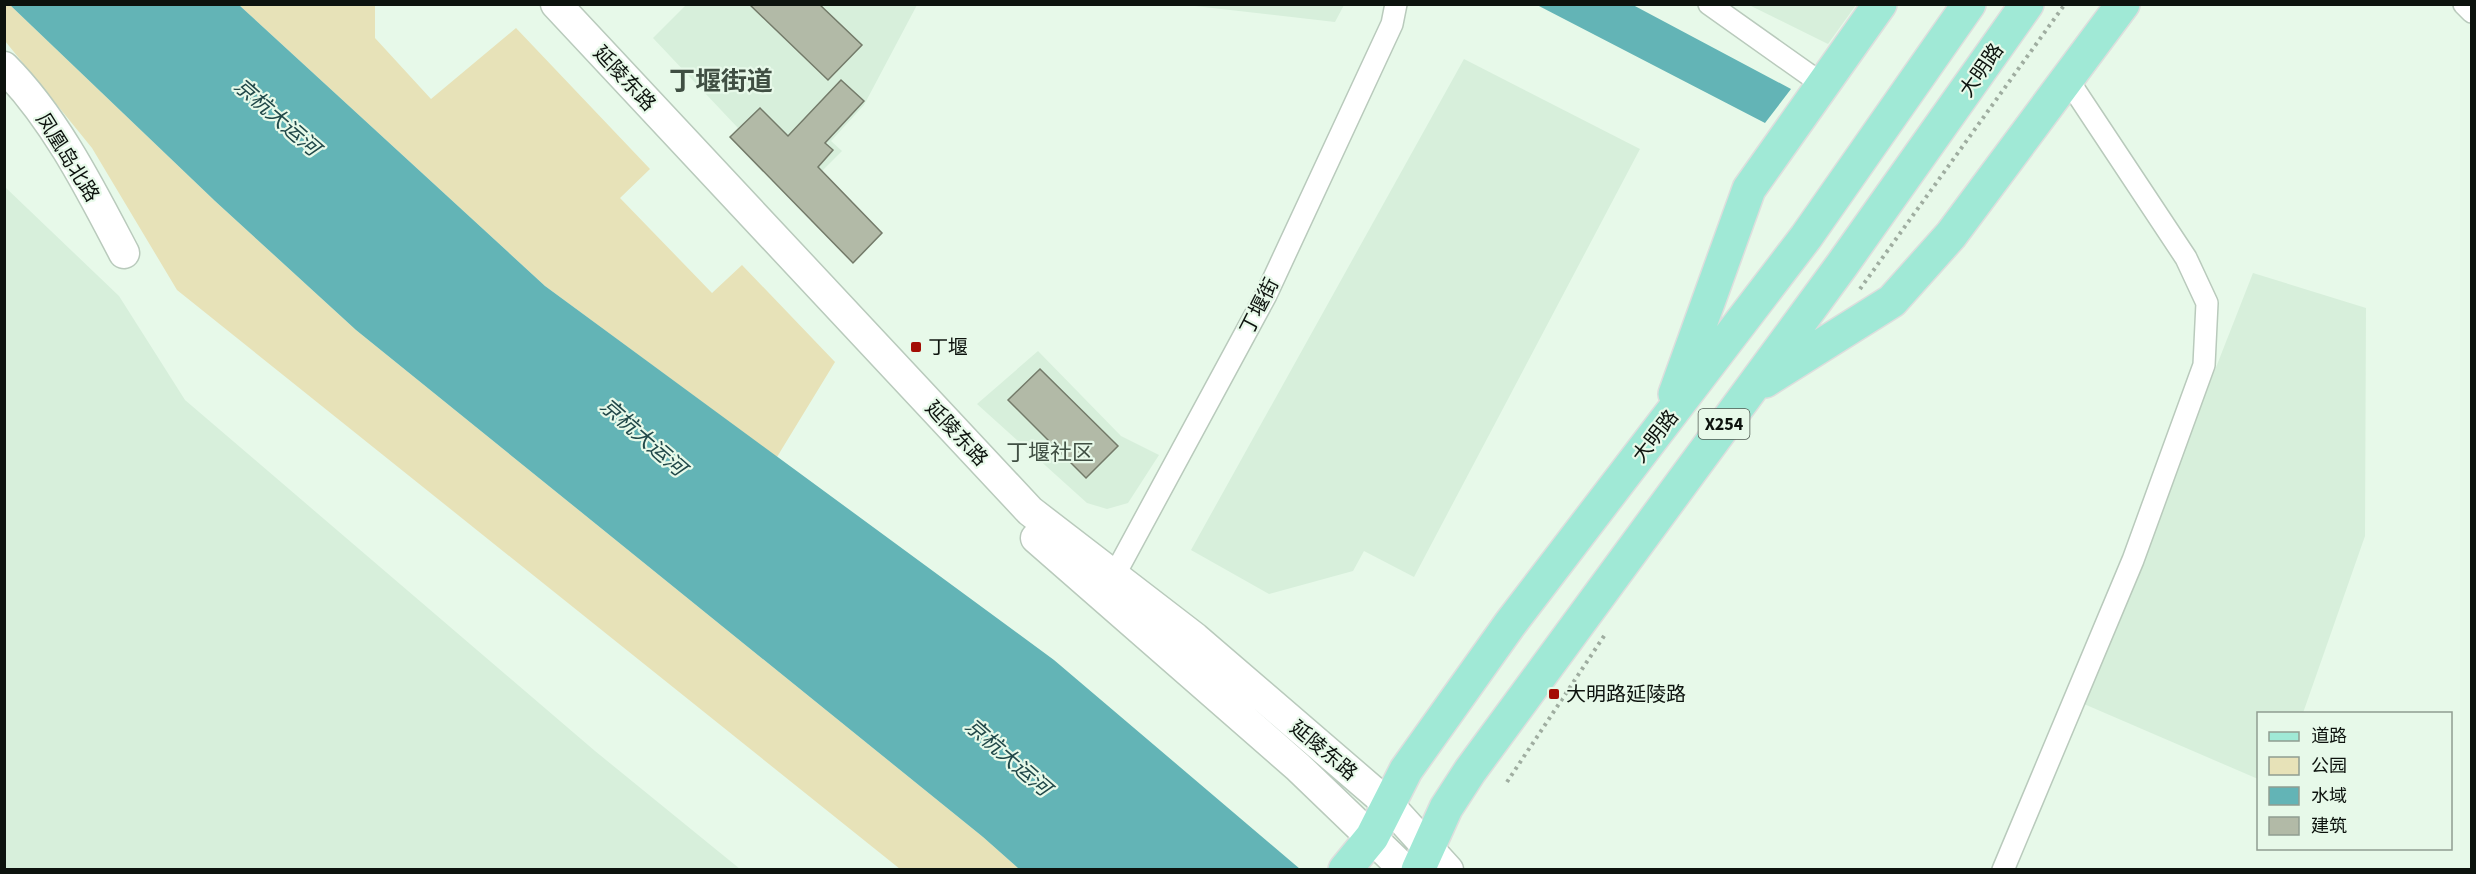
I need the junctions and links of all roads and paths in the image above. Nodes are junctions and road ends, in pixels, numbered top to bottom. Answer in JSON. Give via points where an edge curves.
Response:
{"nodes":[{"id":1,"x":535,"y":4,"type":"edge"},
{"id":2,"x":556,"y":4,"type":"edge"},
{"id":3,"x":1396,"y":4,"type":"edge"},
{"id":4,"x":1709,"y":4,"type":"edge"},
{"id":5,"x":1880,"y":4,"type":"edge"},
{"id":6,"x":1970,"y":4,"type":"edge"},
{"id":7,"x":2027,"y":4,"type":"edge"},
{"id":8,"x":2123,"y":4,"type":"edge"},
{"id":9,"x":2464,"y":4,"type":"edge"},
{"id":10,"x":2472,"y":12,"type":"edge"},
{"id":11,"x":4,"y":67,"type":"edge"},
{"id":12,"x":2068,"y":80,"type":"junction"},
{"id":13,"x":1822,"y":84,"type":"junction"},
{"id":14,"x":124,"y":253,"type":"dead end"},
{"id":15,"x":1748,"y":391,"type":"junction"},
{"id":16,"x":1664,"y":425,"type":"junction"},
{"id":17,"x":1108,"y":588,"type":"junction"},
{"id":18,"x":1389,"y":805,"type":"junction"},
{"id":19,"x":1372,"y":837,"type":"junction"},
{"id":20,"x":1432,"y":862,"type":"edge"},
{"id":21,"x":1345,"y":870,"type":"edge"},
{"id":22,"x":1405,"y":870,"type":"edge"},
{"id":23,"x":2003,"y":870,"type":"edge"}],
"edges":[{"from":1,"to":17,"type":"main road","name":"延陵东路","via":[[970,477]]},
{"from":2,"to":17,"type":"main road","name":"延陵东路","via":[[1030,511]]},
{"from":3,"to":17,"type":"street","name":"丁堰街","via":[[1392,24],[1266,295]]},
{"from":4,"to":13,"type":"street"},
{"from":5,"to":13,"type":"main road"},
{"from":6,"to":16,"type":"main road","name":"大明路","number":"X254","via":[[1806,237]]},
{"from":7,"to":15,"type":"main road","name":"大明路","number":"X254"},
{"from":8,"to":12,"type":"main road"},
{"from":9,"to":10,"type":"street"},
{"from":11,"to":14,"type":"main road","name":"凤凰岛北路","via":[[79,166]]},
{"from":12,"to":15,"type":"main road","via":[[1951,235],[1892,301]]},
{"from":12,"to":23,"type":"street","via":[[2186,258],[2207,303],[2204,365],[2133,560]]},
{"from":13,"to":16,"type":"main road","via":[[1749,189]]},
{"from":15,"to":20,"type":"main road","name":"大明路","number":"X254","via":[[1470,771],[1446,808]]},
{"from":16,"to":18,"type":"main road","name":"大明路","number":"X254","via":[[1510,624],[1406,770]]},
{"from":17,"to":18,"type":"main road","name":"延陵东路","via":[[1195,638]]},
{"from":17,"to":19,"type":"main road","name":"延陵东路"},
{"from":18,"to":19,"type":"main road","name":"大明路","number":"X254"},
{"from":18,"to":20,"type":"main road","name":"延陵东路"},
{"from":19,"to":21,"type":"main road","name":"大明路","number":"X254"},
{"from":19,"to":22,"type":"main road","name":"延陵东路"}]}
